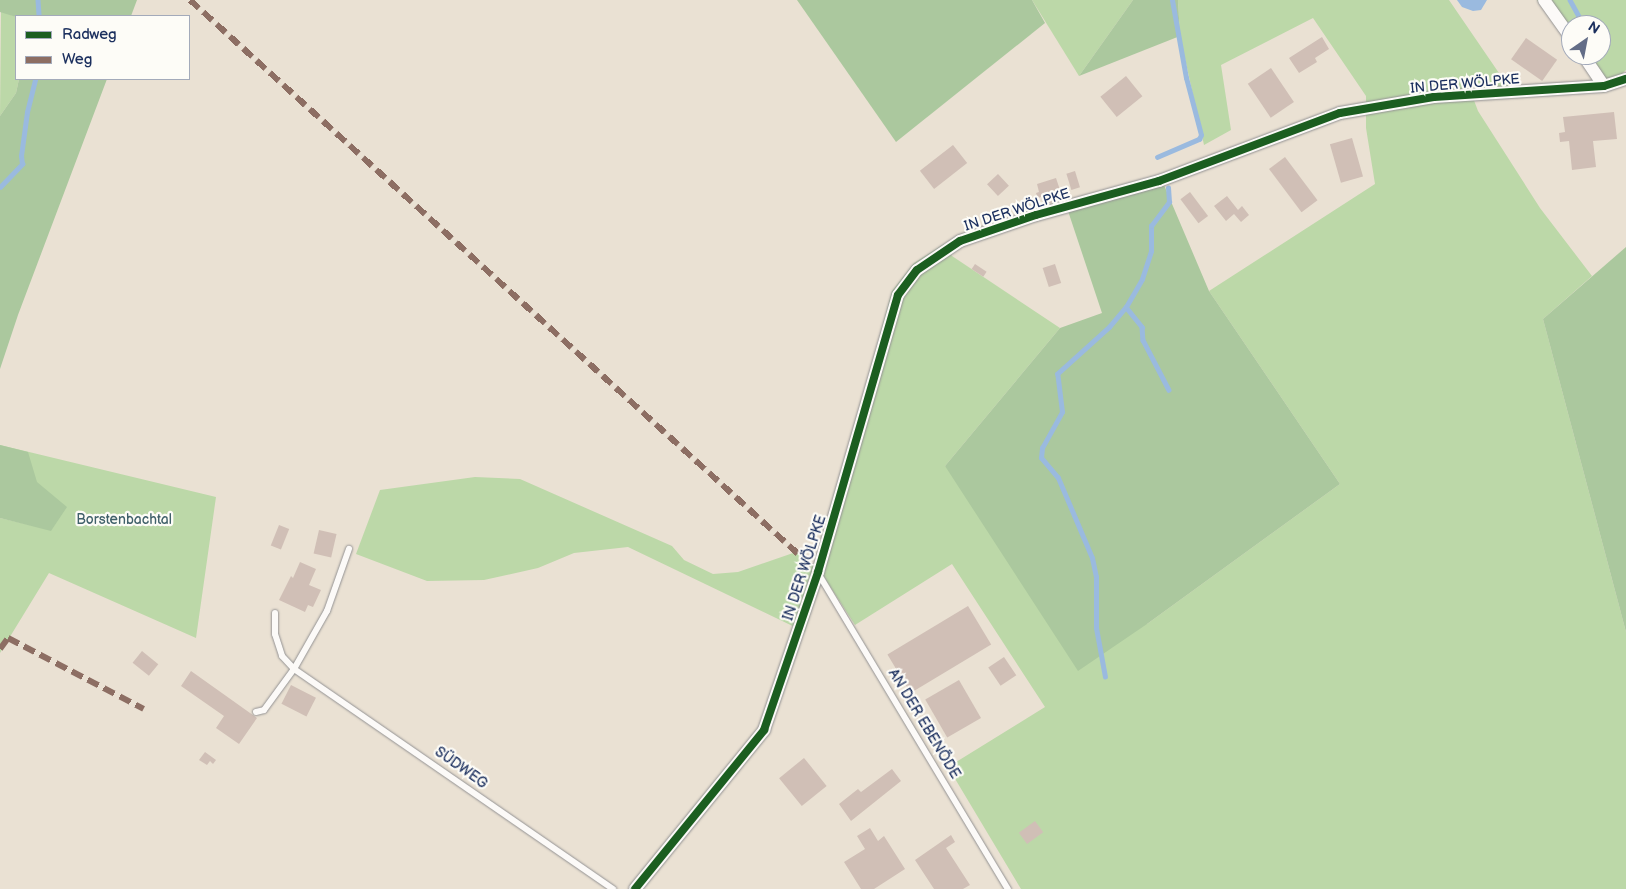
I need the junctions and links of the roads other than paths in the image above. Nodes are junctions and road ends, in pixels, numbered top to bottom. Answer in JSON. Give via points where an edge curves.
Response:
{"nodes":[{"id":1,"x":1544,"y":0,"type":"edge"},
{"id":2,"x":1561,"y":24,"type":"edge"},
{"id":3,"x":1590,"y":65,"type":"edge"},
{"id":4,"x":1626,"y":79,"type":"edge"},
{"id":5,"x":1604,"y":86,"type":"junction"},
{"id":6,"x":349,"y":548,"type":"dead end"},
{"id":7,"x":818,"y":572,"type":"junction"},
{"id":8,"x":275,"y":613,"type":"dead end"},
{"id":9,"x":294,"y":669,"type":"junction"},
{"id":10,"x":256,"y":712,"type":"dead end"},
{"id":11,"x":614,"y":889,"type":"edge"},
{"id":12,"x":635,"y":889,"type":"edge"},
{"id":13,"x":1008,"y":889,"type":"edge"}],
"edges":[{"from":1,"to":2,"type":"street"},
{"from":3,"to":5,"type":"street"},
{"from":4,"to":5,"type":"street","name":"IN DER WÖLPKE"},
{"from":5,"to":7,"type":"street","name":"IN DER WÖLPKE","via":[[1434,97],[1340,113],[1160,180],[1036,215],[960,241],[917,270],[898,295]]},
{"from":6,"to":9,"type":"lane","via":[[327,611]]},
{"from":7,"to":12,"type":"street","name":"IN DER WÖLPKE","via":[[764,730]]},
{"from":7,"to":13,"type":"lane","name":"AN DER EBENÖDE"},
{"from":8,"to":9,"type":"lane","via":[[275,634],[282,656]]},
{"from":9,"to":10,"type":"lane","via":[[264,710]]},
{"from":9,"to":11,"type":"lane","name":"SÜDWEG"}]}
